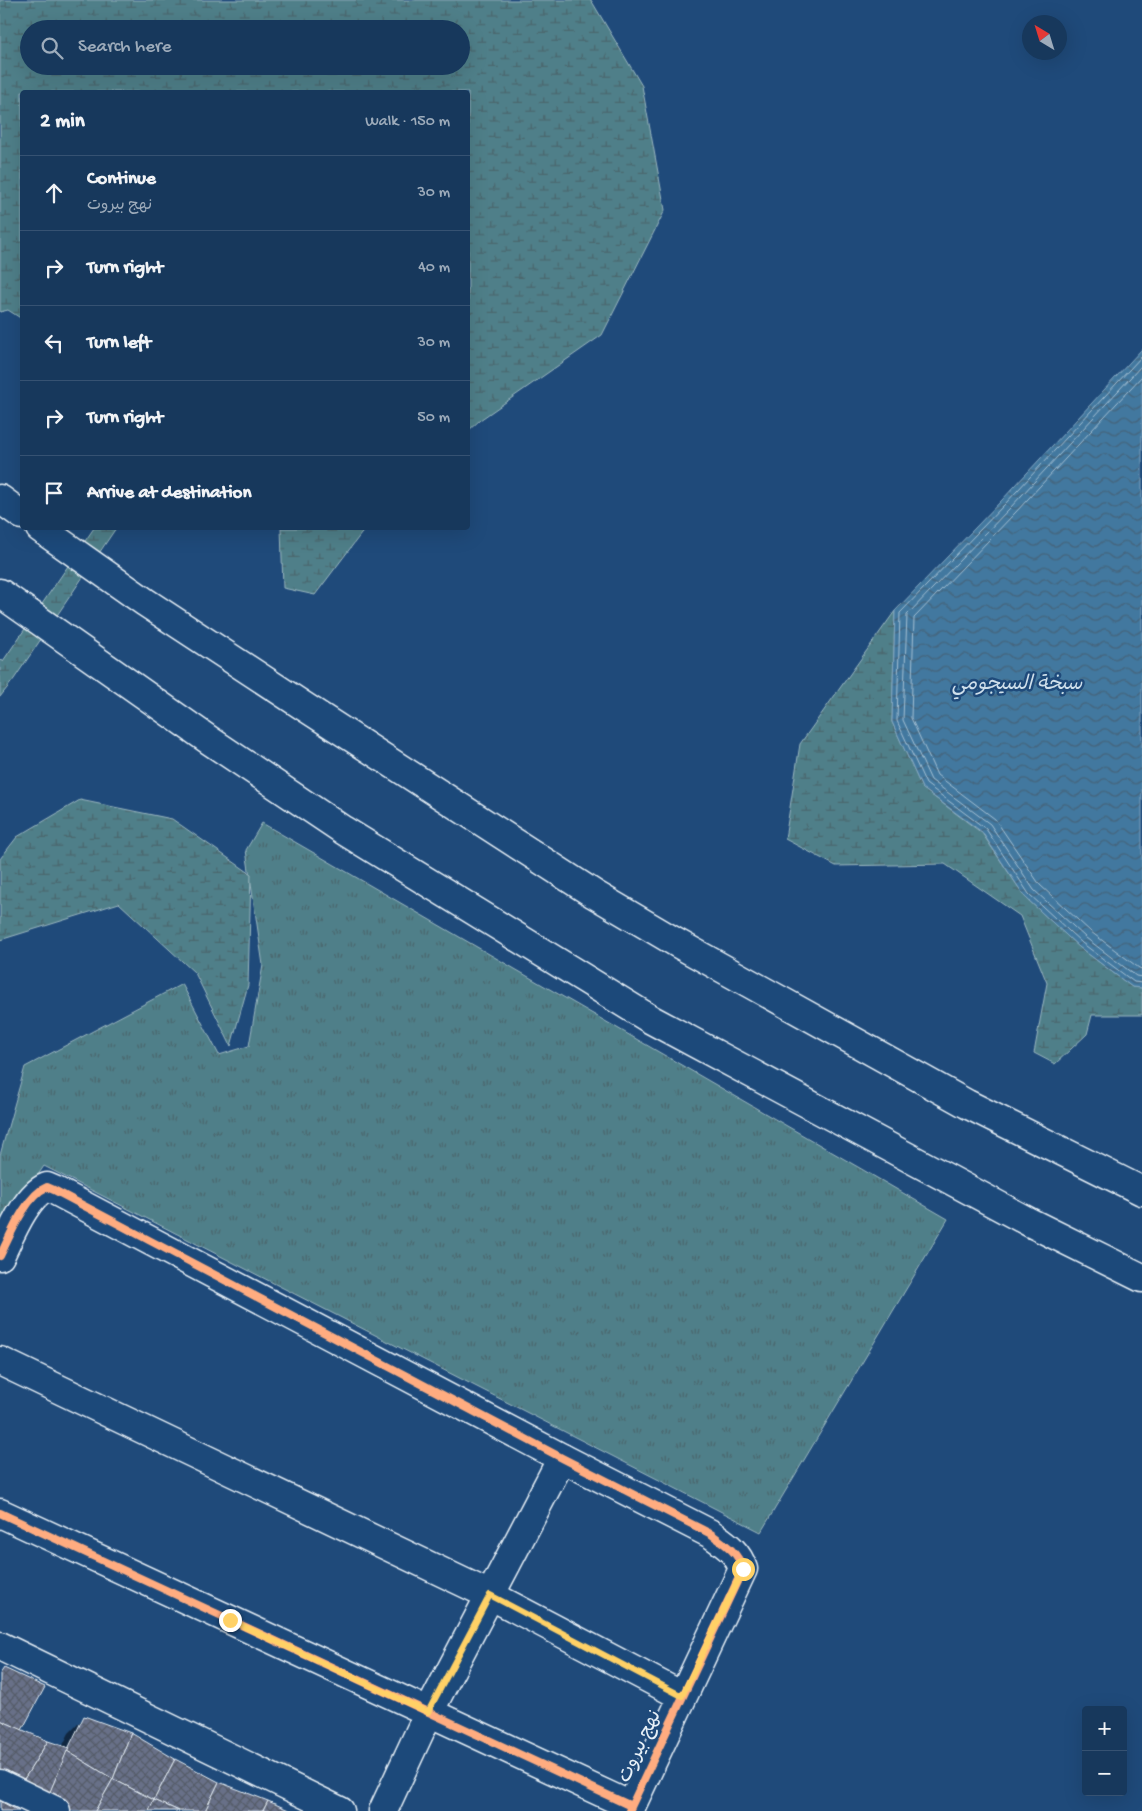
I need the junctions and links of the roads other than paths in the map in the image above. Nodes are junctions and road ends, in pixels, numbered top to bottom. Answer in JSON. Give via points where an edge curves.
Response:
{"nodes":[{"id":1,"x":0,"y":499,"type":"edge"},
{"id":2,"x":20,"y":514,"type":"edge"},
{"id":3,"x":43,"y":530,"type":"edge"},
{"id":4,"x":0,"y":593,"type":"edge"},
{"id":5,"x":1142,"y":1190,"type":"edge"},
{"id":6,"x":0,"y":1256,"type":"edge"},
{"id":7,"x":1142,"y":1278,"type":"edge"},
{"id":8,"x":0,"y":1361,"type":"edge"},
{"id":9,"x":562,"y":1458,"type":"junction"},
{"id":10,"x":0,"y":1513,"type":"edge"},
{"id":11,"x":490,"y":1595,"type":"junction"},
{"id":12,"x":0,"y":1646,"type":"edge"},
{"id":13,"x":682,"y":1696,"type":"junction"},
{"id":14,"x":428,"y":1712,"type":"junction"},
{"id":15,"x":0,"y":1784,"type":"edge"},
{"id":16,"x":630,"y":1808,"type":"edge"},
{"id":17,"x":56,"y":1811,"type":"edge"},
{"id":18,"x":340,"y":1811,"type":"edge"},
{"id":19,"x":383,"y":1811,"type":"edge"}],
"edges":[{"from":1,"to":2,"type":"main road"},
{"from":3,"to":5,"type":"main road","via":[[146,602],[594,894],[967,1104]]},
{"from":4,"to":7,"type":"main road","via":[[343,830],[642,1014],[1030,1223]]},
{"from":6,"to":9,"type":"main road","via":[[29,1202],[47,1187]]},
{"from":8,"to":11,"type":"main road"},
{"from":9,"to":11,"type":"main road"},
{"from":9,"to":13,"type":"main road","name":"نهج بيروت","via":[[712,1534],[740,1560],[743,1569]]},
{"from":10,"to":14,"type":"main road"},
{"from":11,"to":13,"type":"main road"},
{"from":11,"to":14,"type":"main road"},
{"from":12,"to":18,"type":"main road"},
{"from":13,"to":16,"type":"main road","name":"نهج بيروت"},
{"from":14,"to":16,"type":"main road"},
{"from":14,"to":19,"type":"main road"},
{"from":15,"to":17,"type":"main road"}]}
